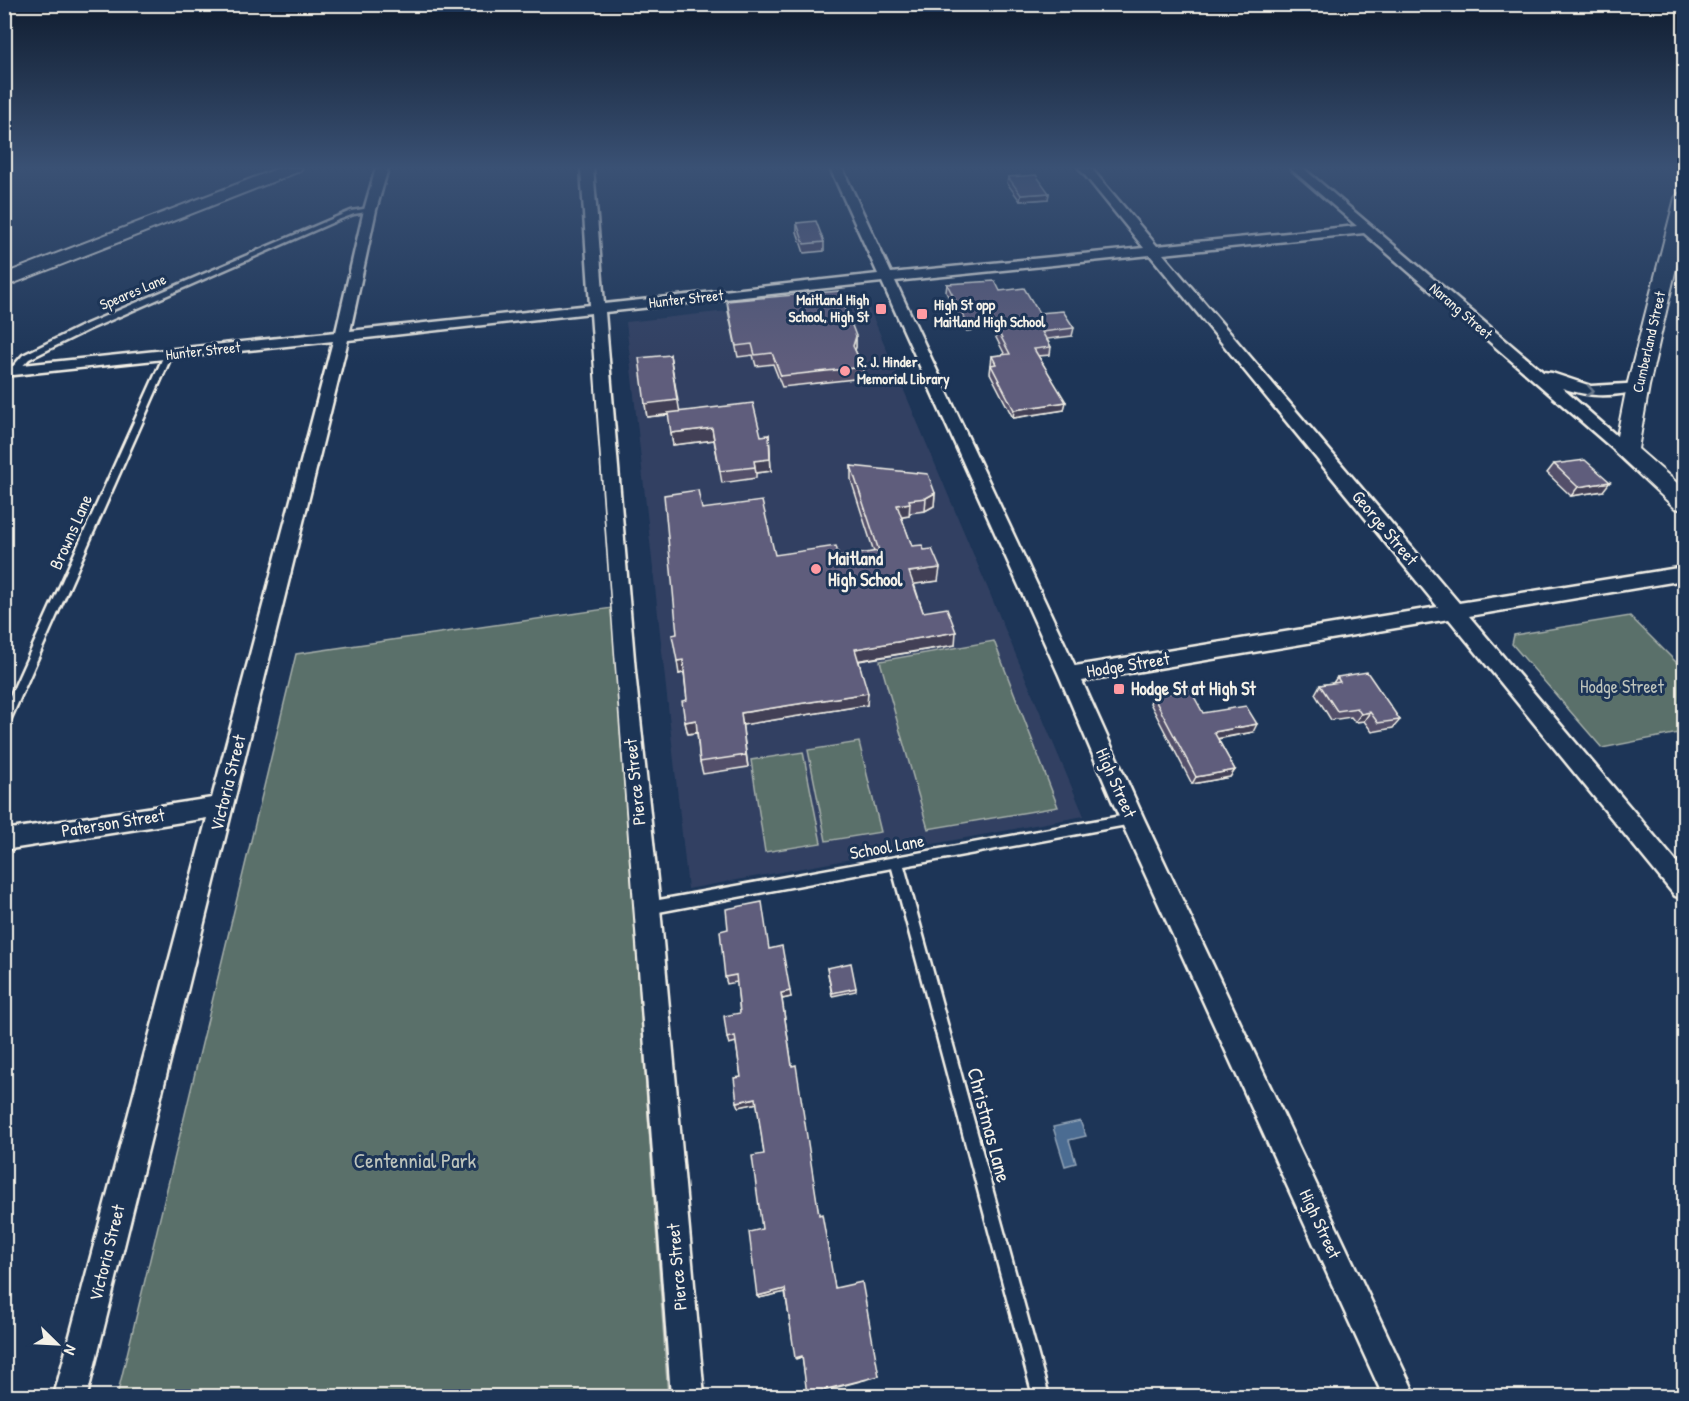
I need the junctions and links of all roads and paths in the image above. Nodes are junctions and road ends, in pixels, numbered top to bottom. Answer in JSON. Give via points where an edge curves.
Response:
{"nodes":[{"id":1,"x":126,"y":233,"type":"edge"},
{"id":2,"x":303,"y":233,"type":"edge"},
{"id":3,"x":365,"y":233,"type":"edge"},
{"id":4,"x":593,"y":233,"type":"edge"},
{"id":5,"x":865,"y":233,"type":"edge"},
{"id":6,"x":1140,"y":233,"type":"edge"},
{"id":7,"x":1323,"y":233,"type":"edge"},
{"id":8,"x":1373,"y":233,"type":"edge"},
{"id":9,"x":1675,"y":233,"type":"edge"},
{"id":10,"x":1154,"y":250,"type":"junction"},
{"id":11,"x":885,"y":278,"type":"junction"},
{"id":12,"x":4,"y":281,"type":"edge"},
{"id":13,"x":599,"y":309,"type":"junction"},
{"id":14,"x":342,"y":336,"type":"junction"},
{"id":15,"x":168,"y":355,"type":"junction"},
{"id":16,"x":1518,"y":359,"type":"junction"},
{"id":17,"x":9,"y":372,"type":"edge"},
{"id":18,"x":1638,"y":386,"type":"junction"},
{"id":19,"x":1626,"y":451,"type":"junction"},
{"id":20,"x":1684,"y":502,"type":"edge"},
{"id":21,"x":1684,"y":573,"type":"edge"},
{"id":22,"x":1455,"y":612,"type":"junction"},
{"id":23,"x":1069,"y":675,"type":"junction"},
{"id":24,"x":4,"y":723,"type":"edge"},
{"id":25,"x":222,"y":806,"type":"junction"},
{"id":26,"x":1132,"y":819,"type":"junction"},
{"id":27,"x":4,"y":840,"type":"edge"},
{"id":28,"x":897,"y":864,"type":"junction"},
{"id":29,"x":1684,"y":888,"type":"edge"},
{"id":30,"x":648,"y":908,"type":"junction"},
{"id":31,"x":70,"y":1396,"type":"edge"},
{"id":32,"x":688,"y":1396,"type":"edge"},
{"id":33,"x":1041,"y":1396,"type":"edge"},
{"id":34,"x":1400,"y":1396,"type":"edge"}],
"edges":[{"from":1,"to":12,"type":"street"},
{"from":2,"to":17,"type":"lane","name":"Speares Lane","via":[[85,328],[26,357]]},
{"from":3,"to":14,"type":"street","name":"Victoria Street"},
{"from":4,"to":13,"type":"street","name":"Pierce Street"},
{"from":5,"to":11,"type":"street","name":"High Street"},
{"from":6,"to":10,"type":"street","name":"George Street"},
{"from":7,"to":10,"type":"street","name":"Hunter Street"},
{"from":8,"to":16,"type":"street","name":"Narang Street"},
{"from":9,"to":18,"type":"street","name":"Cumberland Street"},
{"from":10,"to":11,"type":"street","name":"Hunter Street"},
{"from":10,"to":22,"type":"street","name":"George Street"},
{"from":11,"to":13,"type":"street","name":"Hunter Street"},
{"from":11,"to":23,"type":"street","name":"High Street"},
{"from":13,"to":14,"type":"street","name":"Hunter Street"},
{"from":13,"to":30,"type":"street","name":"Pierce Street","via":[[625,671]]},
{"from":14,"to":15,"type":"street","name":"Hunter Street"},
{"from":14,"to":25,"type":"street","name":"Victoria Street"},
{"from":15,"to":17,"type":"street","name":"Hunter Street"},
{"from":15,"to":24,"type":"lane","name":"Browns Lane"},
{"from":16,"to":18,"type":"street","name":"Narang Street","one_way":true,"via":[[1581,389],[1613,393]]},
{"from":16,"to":19,"type":"street","name":"Narang Street"},
{"from":18,"to":19,"type":"street","name":"Cumberland Street"},
{"from":19,"to":20,"type":"street","name":"Narang Street"},
{"from":21,"to":22,"type":"street","name":"Hodge Street"},
{"from":22,"to":23,"type":"street","name":"Hodge Street"},
{"from":22,"to":29,"type":"street","name":"George Street"},
{"from":23,"to":26,"type":"street","name":"High Street"},
{"from":25,"to":27,"type":"street","name":"Paterson Street"},
{"from":25,"to":31,"type":"street","name":"Victoria Street"},
{"from":26,"to":28,"type":"lane","name":"School Lane"},
{"from":26,"to":34,"type":"street","name":"High Street"},
{"from":28,"to":30,"type":"lane","name":"School Lane"},
{"from":28,"to":33,"type":"lane","name":"Christmas Lane"},
{"from":30,"to":32,"type":"street","name":"Pierce Street"}]}
